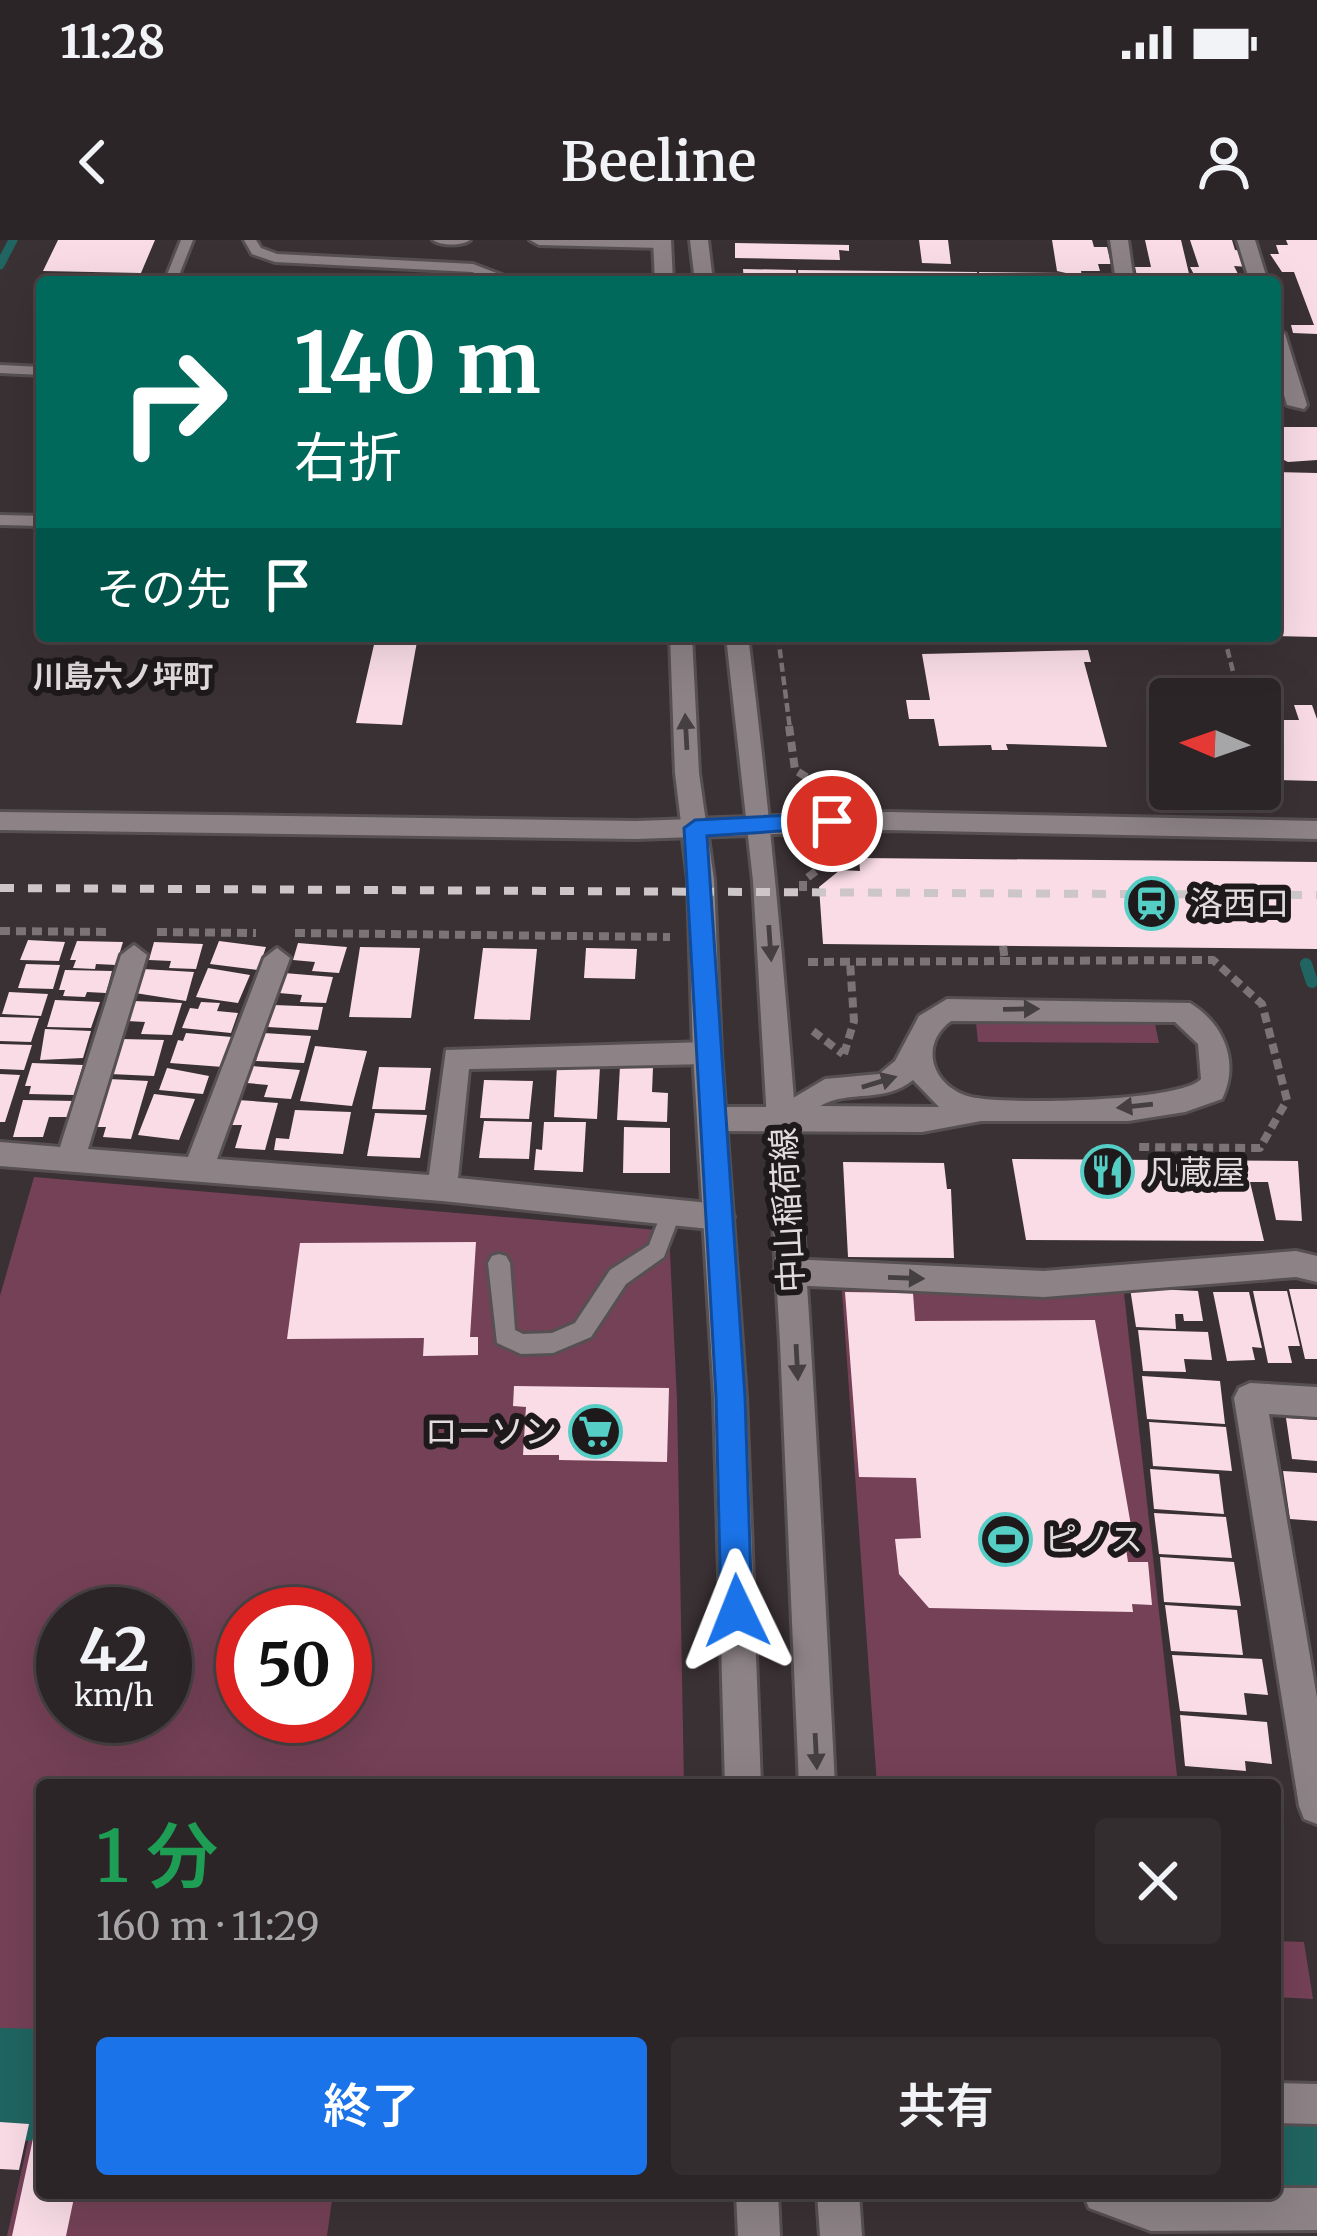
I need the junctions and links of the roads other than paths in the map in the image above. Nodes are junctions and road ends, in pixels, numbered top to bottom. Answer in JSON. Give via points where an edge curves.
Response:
{"nodes":[{"id":1,"x":187,"y":240,"type":"edge"},
{"id":2,"x":250,"y":240,"type":"edge"},
{"id":3,"x":439,"y":240,"type":"edge"},
{"id":4,"x":464,"y":240,"type":"edge"},
{"id":5,"x":539,"y":240,"type":"edge"},
{"id":6,"x":699,"y":240,"type":"edge"},
{"id":7,"x":1118,"y":240,"type":"edge"},
{"id":8,"x":1246,"y":240,"type":"edge"},
{"id":9,"x":662,"y":242,"type":"edge"},
{"id":10,"x":177,"y":276,"type":"edge"},
{"id":11,"x":496,"y":276,"type":"edge"},
{"id":12,"x":664,"y":276,"type":"edge"},
{"id":13,"x":703,"y":276,"type":"edge"},
{"id":14,"x":1125,"y":276,"type":"edge"},
{"id":15,"x":1257,"y":276,"type":"edge"},
{"id":16,"x":1281,"y":354,"type":"edge"},
{"id":17,"x":0,"y":369,"type":"edge"},
{"id":18,"x":36,"y":371,"type":"edge"},
{"id":19,"x":1296,"y":405,"type":"edge"},
{"id":20,"x":0,"y":520,"type":"edge"},
{"id":21,"x":36,"y":520,"type":"edge"},
{"id":22,"x":681,"y":642,"type":"edge"},
{"id":23,"x":738,"y":642,"type":"edge"},
{"id":24,"x":0,"y":821,"type":"edge"},
{"id":25,"x":759,"y":826,"type":"junction"},
{"id":26,"x":695,"y":828,"type":"junction"},
{"id":27,"x":1317,"y":830,"type":"edge"},
{"id":28,"x":130,"y":939,"type":"road end"},
{"id":29,"x":278,"y":958,"type":"dead end"},
{"id":30,"x":916,"y":1052,"type":"junction"},
{"id":31,"x":706,"y":1053,"type":"junction"},
{"id":32,"x":974,"y":1109,"type":"junction"},
{"id":33,"x":712,"y":1119,"type":"junction"},
{"id":34,"x":782,"y":1119,"type":"junction"},
{"id":35,"x":0,"y":1154,"type":"edge"},
{"id":36,"x":70,"y":1161,"type":"junction"},
{"id":37,"x":198,"y":1170,"type":"junction"},
{"id":38,"x":442,"y":1189,"type":"junction"},
{"id":39,"x":671,"y":1212,"type":"junction"},
{"id":40,"x":719,"y":1217,"type":"junction"},
{"id":41,"x":499,"y":1263,"type":"dead end"},
{"id":42,"x":1317,"y":1269,"type":"edge"},
{"id":43,"x":789,"y":1272,"type":"junction"},
{"id":44,"x":1317,"y":1402,"type":"edge"},
{"id":45,"x":743,"y":1779,"type":"edge"},
{"id":46,"x":818,"y":1779,"type":"edge"},
{"id":47,"x":1317,"y":1806,"type":"edge"},
{"id":48,"x":1281,"y":2103,"type":"edge"},
{"id":49,"x":1317,"y":2104,"type":"edge"},
{"id":50,"x":757,"y":2199,"type":"edge"},
{"id":51,"x":838,"y":2199,"type":"edge"},
{"id":52,"x":1121,"y":2199,"type":"edge"},
{"id":53,"x":1317,"y":2210,"type":"edge"},
{"id":54,"x":759,"y":2236,"type":"edge"},
{"id":55,"x":841,"y":2236,"type":"edge"}],
"edges":[{"from":1,"to":10,"type":"lane"},
{"from":2,"to":11,"type":"lane","via":[[275,258],[473,268]]},
{"from":3,"to":4,"type":"lane"},
{"from":5,"to":9,"type":"street"},
{"from":6,"to":13,"type":"street"},
{"from":7,"to":14,"type":"street"},
{"from":8,"to":15,"type":"street"},
{"from":9,"to":12,"type":"street"},
{"from":16,"to":19,"type":"street"},
{"from":17,"to":18,"type":"lane"},
{"from":20,"to":21,"type":"lane"},
{"from":26,"to":22,"type":"street","name":"中山稲荷線","one_way":true},
{"from":23,"to":25,"type":"street","name":"中山稲荷線"},
{"from":24,"to":26,"type":"street"},
{"from":25,"to":26,"type":"street"},
{"from":25,"to":27,"type":"street"},
{"from":25,"to":34,"type":"street","name":"中山稲荷線","one_way":true},
{"from":26,"to":31,"type":"street","name":"中山稲荷線"},
{"from":28,"to":36,"type":"street"},
{"from":29,"to":37,"type":"street"},
{"from":30,"to":32,"type":"street","via":[[933,1087]]},
{"from":30,"to":32,"type":"street","one_way":true,"via":[[928,1021],[947,1010],[1165,1007],[1196,1019],[1219,1074],[1212,1090],[1192,1099],[1098,1110]]},
{"from":34,"to":30,"type":"street","one_way":true,"via":[[826,1089],[872,1088],[896,1078]]},
{"from":31,"to":33,"type":"street","name":"中山稲荷線"},
{"from":31,"to":38,"type":"street","via":[[456,1058]]},
{"from":32,"to":34,"type":"street","via":[[945,1118]]},
{"from":33,"to":34,"type":"street"},
{"from":33,"to":40,"type":"street","name":"中山稲荷線"},
{"from":34,"to":43,"type":"street","name":"中山稲荷線"},
{"from":35,"to":36,"type":"street"},
{"from":36,"to":37,"type":"street"},
{"from":37,"to":38,"type":"street"},
{"from":38,"to":39,"type":"street"},
{"from":39,"to":40,"type":"street"},
{"from":39,"to":41,"type":"lane","via":[[657,1251],[618,1277],[583,1330],[553,1343],[505,1336]]},
{"from":40,"to":45,"type":"street","name":"中山稲荷線"},
{"from":43,"to":42,"type":"street","one_way":true,"via":[[1044,1284],[1296,1264]]},
{"from":43,"to":46,"type":"street","name":"中山稲荷線","one_way":true},
{"from":44,"to":47,"type":"street","via":[[1250,1398]]},
{"from":48,"to":49,"type":"street"},
{"from":50,"to":54,"type":"street"},
{"from":51,"to":55,"type":"street"},
{"from":52,"to":53,"type":"street","via":[[1151,2210]]}]}
